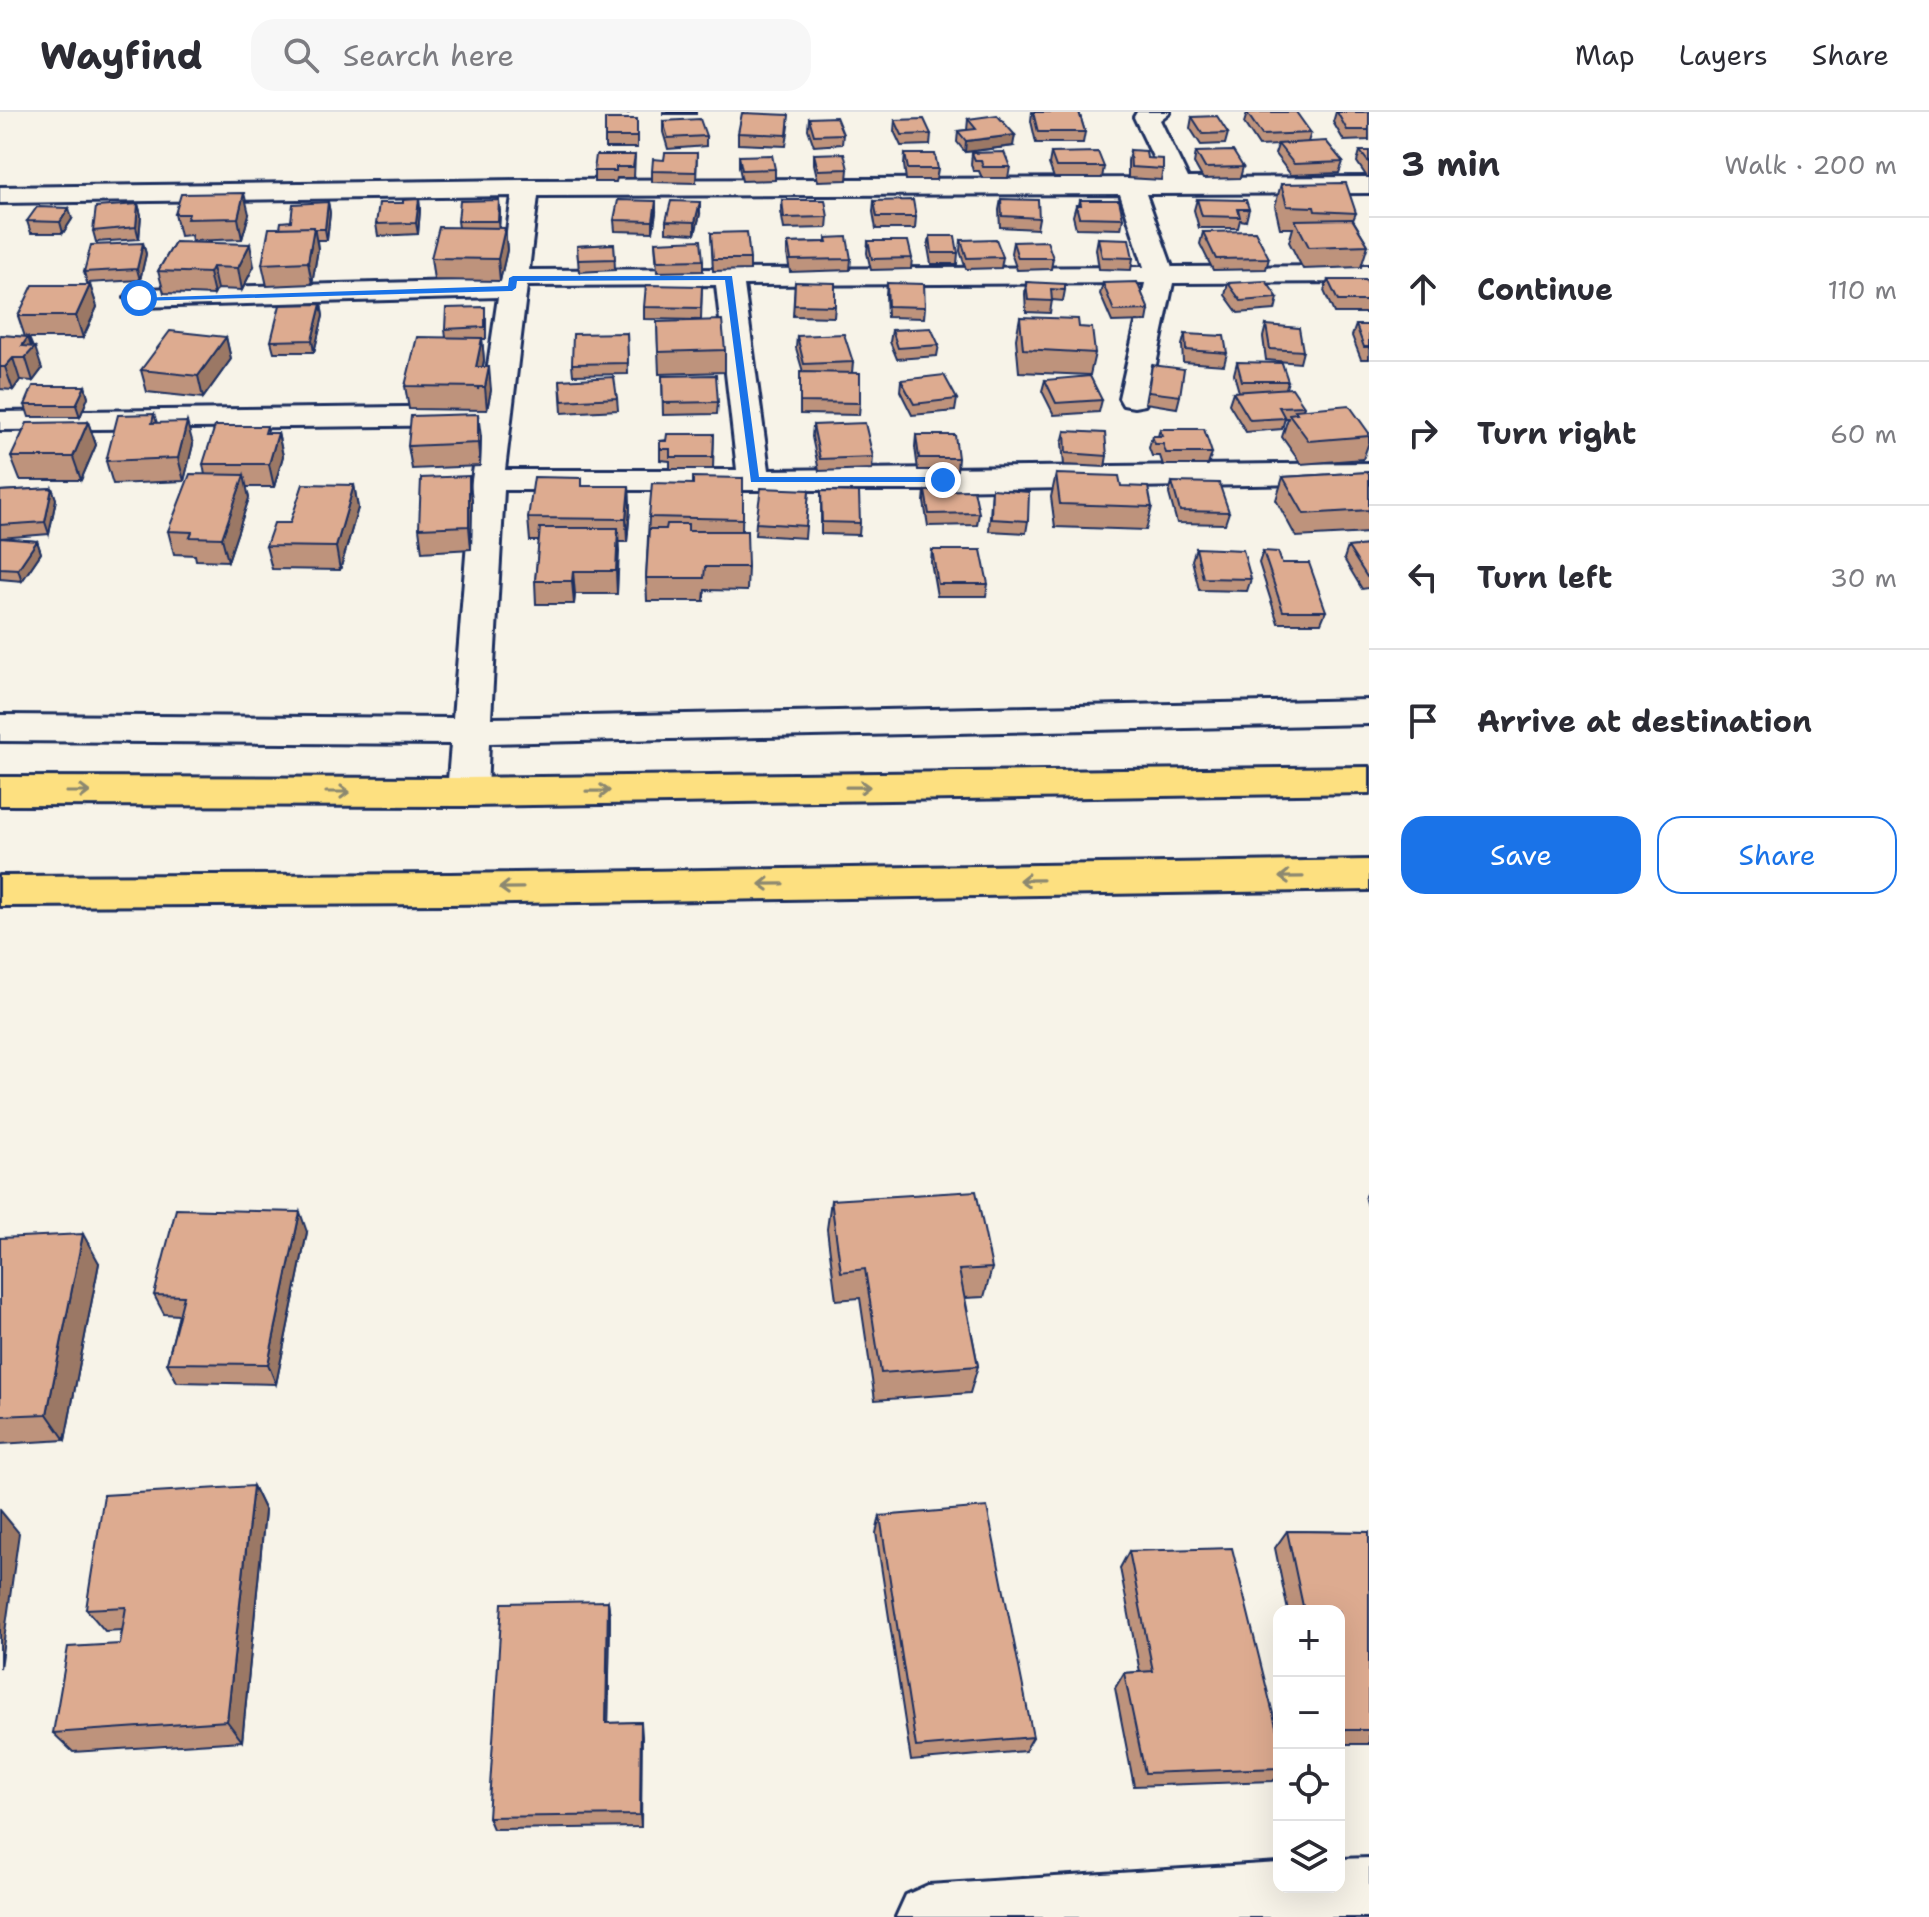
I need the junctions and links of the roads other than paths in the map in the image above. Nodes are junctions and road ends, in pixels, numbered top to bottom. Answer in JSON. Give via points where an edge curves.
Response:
{"nodes":[{"id":1,"x":1158,"y":112,"type":"edge"},
{"id":2,"x":1369,"y":185,"type":"edge"},
{"id":3,"x":1131,"y":187,"type":"junction"},
{"id":4,"x":1180,"y":187,"type":"junction"},
{"id":5,"x":526,"y":188,"type":"junction"},
{"id":6,"x":0,"y":195,"type":"edge"},
{"id":7,"x":1369,"y":274,"type":"edge"},
{"id":8,"x":1161,"y":275,"type":"junction"},
{"id":9,"x":729,"y":277,"type":"junction"},
{"id":10,"x":512,"y":283,"type":"junction"},
{"id":11,"x":139,"y":298,"type":"dead end"},
{"id":12,"x":1134,"y":398,"type":"dead end"},
{"id":13,"x":497,"y":415,"type":"junction"},
{"id":14,"x":0,"y":421,"type":"edge"},
{"id":15,"x":1369,"y":473,"type":"edge"},
{"id":16,"x":488,"y":480,"type":"junction"},
{"id":17,"x":754,"y":480,"type":"junction"},
{"id":18,"x":1369,"y":712,"type":"edge"},
{"id":19,"x":0,"y":728,"type":"edge"},
{"id":20,"x":471,"y":731,"type":"junction"},
{"id":21,"x":1369,"y":780,"type":"edge"},
{"id":22,"x":0,"y":791,"type":"edge"},
{"id":23,"x":467,"y":792,"type":"junction"},
{"id":24,"x":1369,"y":875,"type":"edge"},
{"id":25,"x":0,"y":891,"type":"edge"},
{"id":26,"x":1369,"y":1889,"type":"edge"},
{"id":27,"x":928,"y":1917,"type":"edge"}],
"edges":[{"from":1,"to":4,"type":"street","via":[[1146,117]]},
{"from":2,"to":4,"type":"street"},
{"from":3,"to":4,"type":"street"},
{"from":3,"to":5,"type":"street"},
{"from":3,"to":8,"type":"street"},
{"from":5,"to":6,"type":"street"},
{"from":5,"to":10,"type":"street"},
{"from":7,"to":8,"type":"street"},
{"from":8,"to":9,"type":"street"},
{"from":8,"to":12,"type":"street"},
{"from":9,"to":10,"type":"street"},
{"from":9,"to":17,"type":"street"},
{"from":10,"to":11,"type":"street"},
{"from":10,"to":13,"type":"street"},
{"from":13,"to":14,"type":"street"},
{"from":13,"to":16,"type":"street"},
{"from":15,"to":17,"type":"street"},
{"from":16,"to":17,"type":"street"},
{"from":16,"to":20,"type":"street"},
{"from":18,"to":20,"type":"street"},
{"from":19,"to":20,"type":"street"},
{"from":20,"to":23,"type":"street"},
{"from":23,"to":21,"type":"highway","one_way":true},
{"from":22,"to":23,"type":"highway","one_way":true},
{"from":24,"to":25,"type":"highway","one_way":true},
{"from":26,"to":27,"type":"street"}]}
